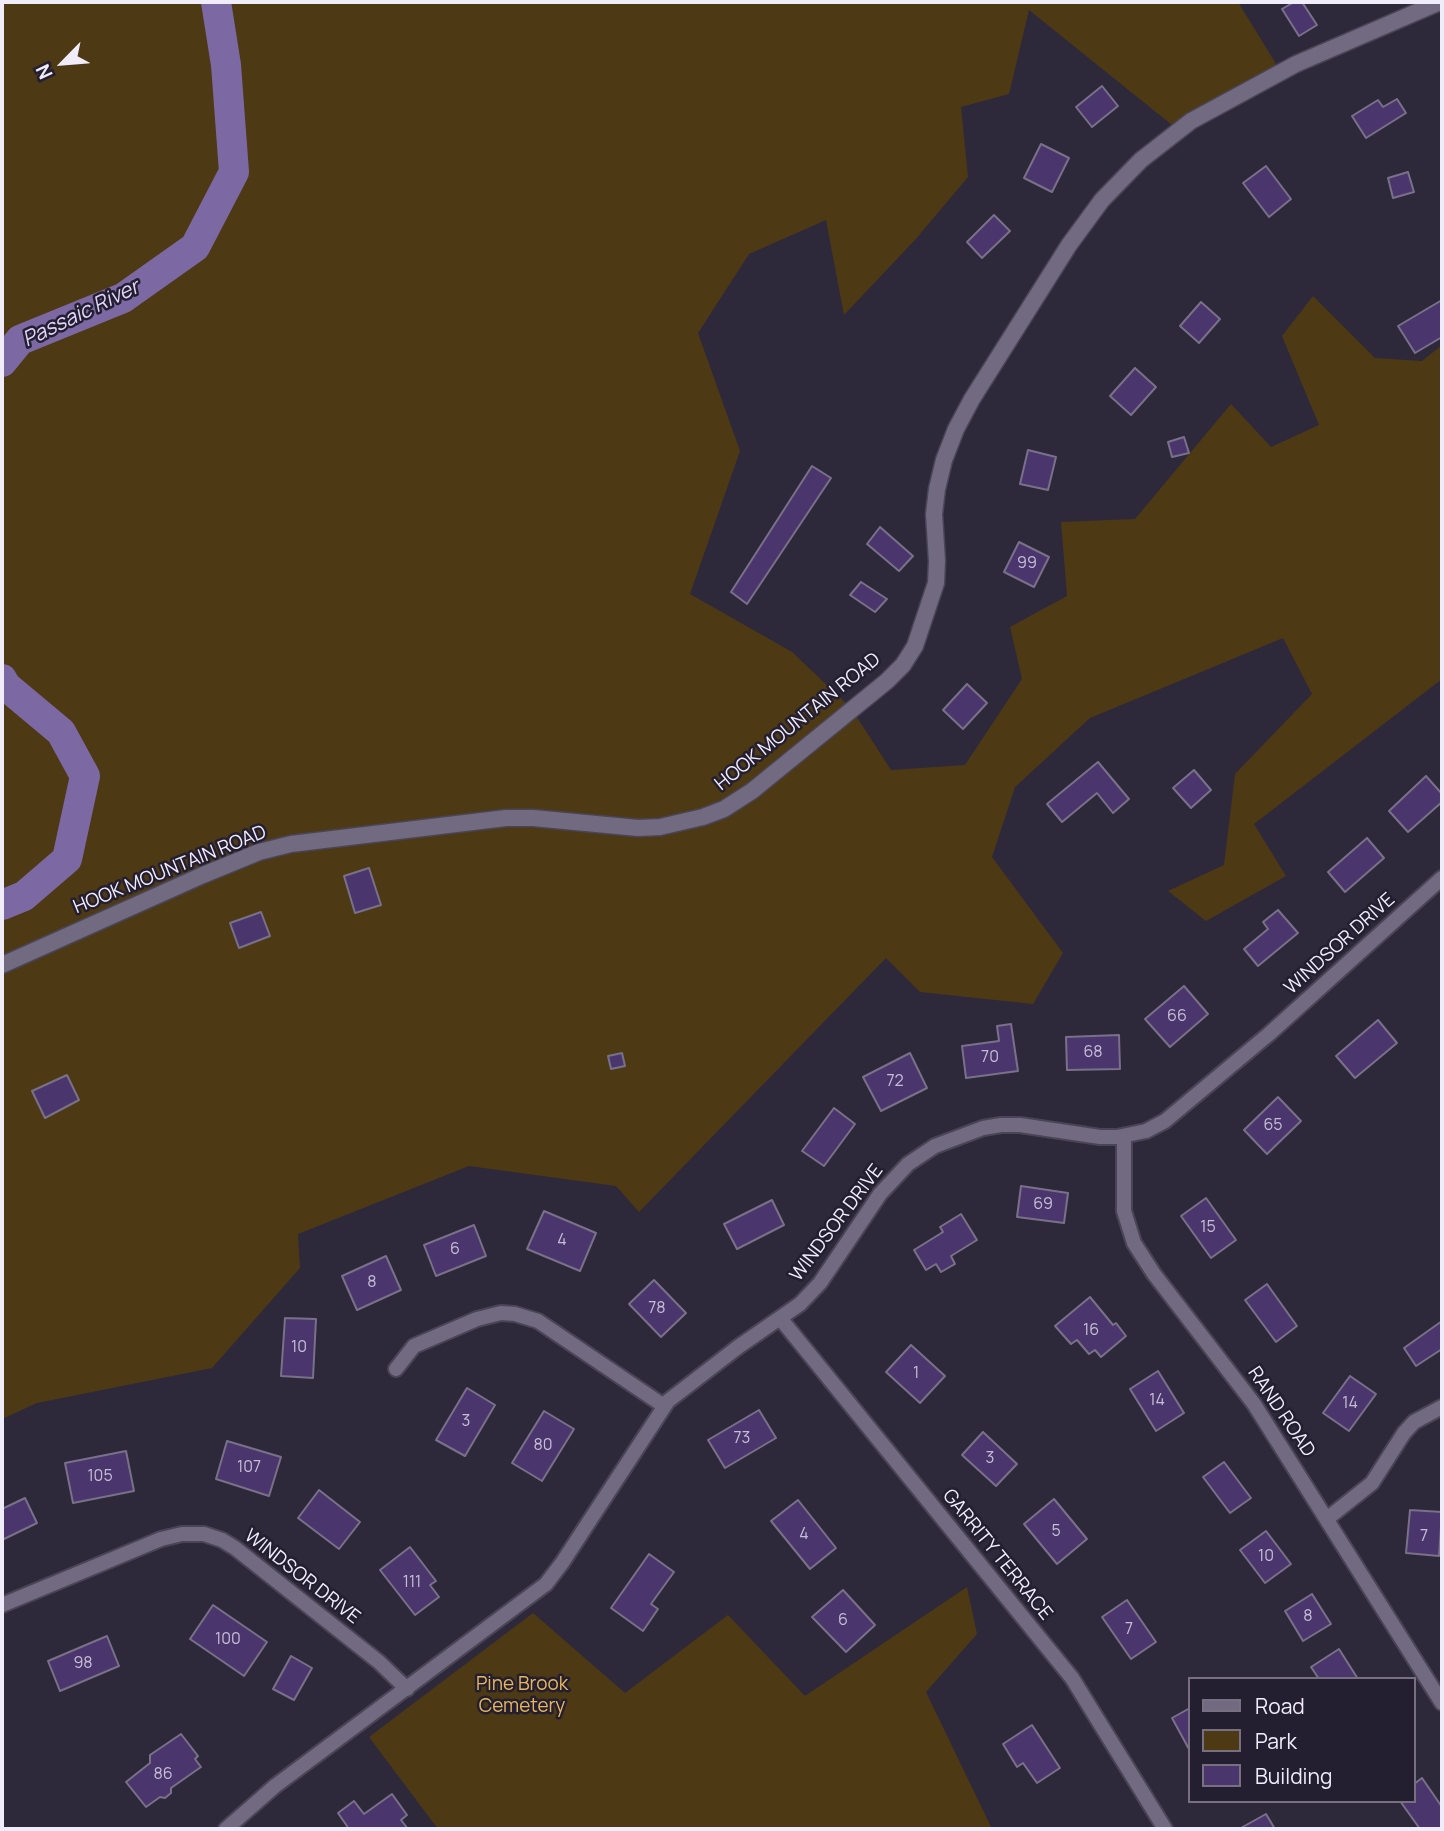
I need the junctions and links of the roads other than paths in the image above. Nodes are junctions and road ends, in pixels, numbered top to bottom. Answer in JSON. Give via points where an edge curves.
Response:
{"nodes":[{"id":1,"x":1440,"y":2,"type":"edge"},
{"id":2,"x":1442,"y":878,"type":"edge"},
{"id":3,"x":2,"y":965,"type":"edge"},
{"id":4,"x":1124,"y":1136,"type":"junction"},
{"id":5,"x":780,"y":1318,"type":"junction"},
{"id":6,"x":396,"y":1369,"type":"dead end"},
{"id":7,"x":664,"y":1406,"type":"junction"},
{"id":8,"x":1442,"y":1407,"type":"edge"},
{"id":9,"x":1328,"y":1518,"type":"junction"},
{"id":10,"x":2,"y":1605,"type":"edge"},
{"id":11,"x":407,"y":1689,"type":"junction"},
{"id":12,"x":1442,"y":1703,"type":"edge"},
{"id":13,"x":226,"y":1829,"type":"edge"},
{"id":14,"x":1165,"y":1829,"type":"edge"}],
"edges":[{"from":1,"to":3,"type":"street","name":"HOOK MOUNTAIN ROAD","via":[[1296,64],[1191,121],[1141,160],[1102,200],[1069,245],[956,429],[937,489],[936,583],[915,646],[887,681],[724,809],[660,827],[506,818],[291,844],[203,875]]},
{"from":2,"to":4,"type":"street","name":"WINDSOR DRIVE","via":[[1165,1121]]},
{"from":4,"to":5,"type":"street","name":"WINDSOR DRIVE","via":[[1001,1125],[935,1146],[894,1177],[820,1283]]},
{"from":4,"to":9,"type":"street","name":"RAND ROAD","via":[[1124,1211],[1133,1242],[1254,1404]]},
{"from":5,"to":7,"type":"street","name":"WINDSOR DRIVE"},
{"from":5,"to":14,"type":"street","name":"GARRITY TERRACE","via":[[1072,1678]]},
{"from":6,"to":7,"type":"street","via":[[414,1346],[501,1312],[538,1321]]},
{"from":7,"to":11,"type":"street","name":"WINDSOR DRIVE","via":[[545,1584]]},
{"from":8,"to":9,"type":"street","via":[[1414,1423],[1372,1483]]},
{"from":9,"to":12,"type":"street","name":"RAND ROAD"},
{"from":10,"to":11,"type":"street","name":"WINDSOR DRIVE","via":[[161,1539],[204,1534],[235,1548]]},
{"from":11,"to":13,"type":"street","name":"WINDSOR DRIVE","via":[[275,1786]]}]}
